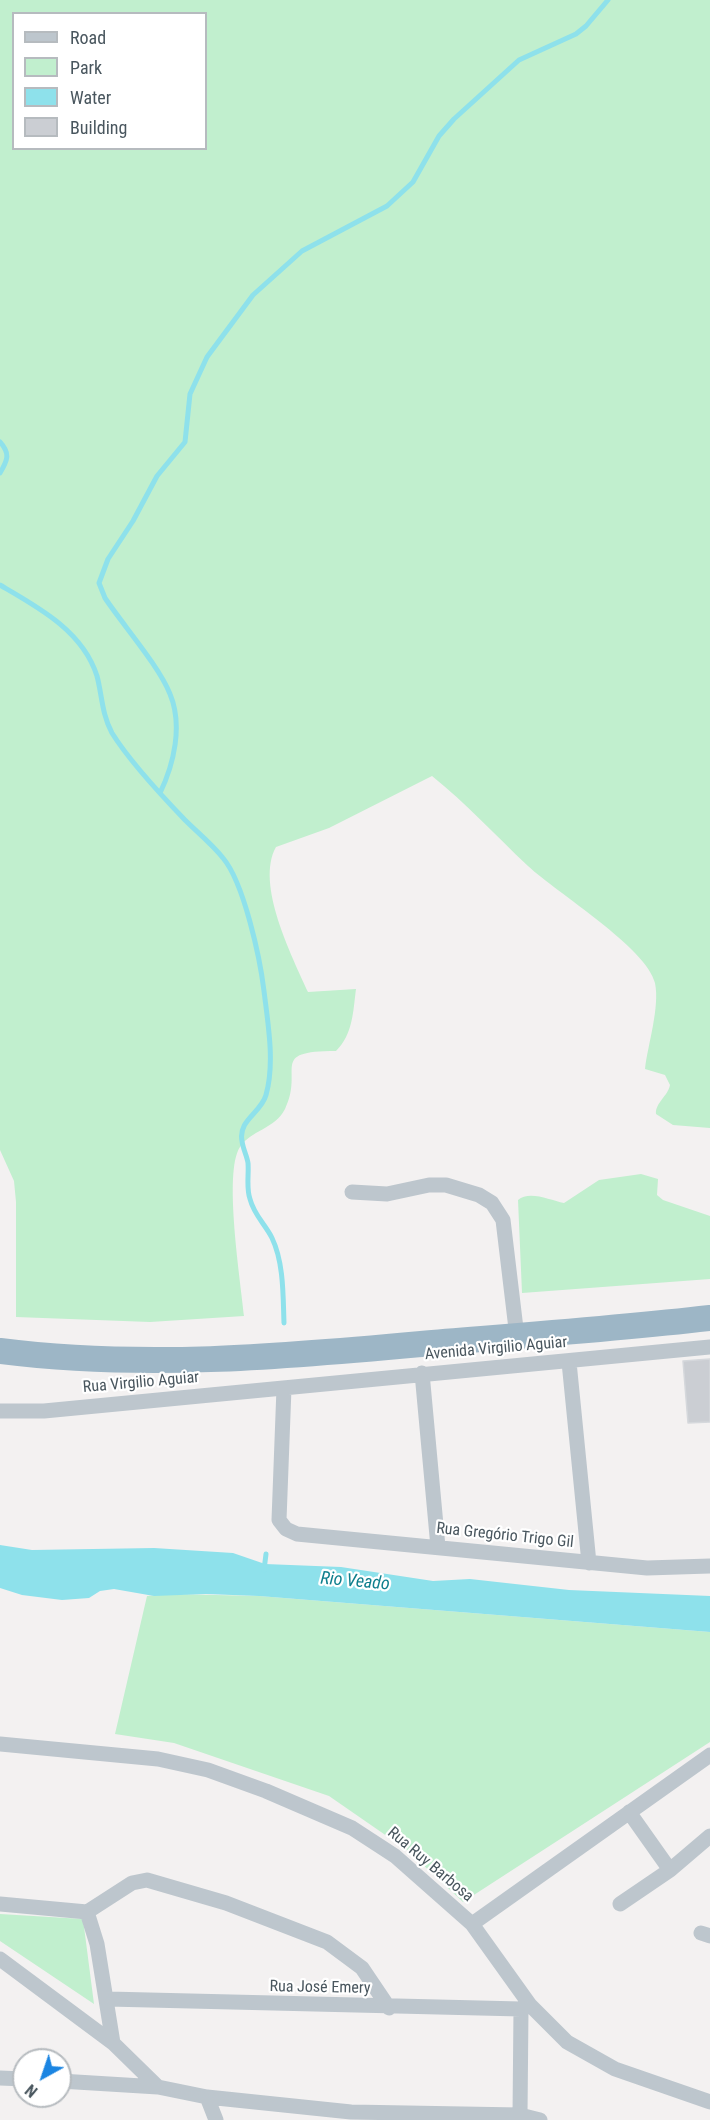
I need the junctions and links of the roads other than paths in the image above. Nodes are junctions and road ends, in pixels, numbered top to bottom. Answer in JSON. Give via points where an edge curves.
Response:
{"nodes":[{"id":1,"x":352,"y":1192,"type":"dead end"},
{"id":2,"x":710,"y":1318,"type":"edge"},
{"id":3,"x":517,"y":1337,"type":"junction"},
{"id":4,"x":710,"y":1347,"type":"edge"},
{"id":5,"x":0,"y":1351,"type":"edge"},
{"id":6,"x":569,"y":1362,"type":"junction"},
{"id":7,"x":422,"y":1373,"type":"junction"},
{"id":8,"x":284,"y":1388,"type":"junction"},
{"id":9,"x":0,"y":1411,"type":"edge"},
{"id":10,"x":438,"y":1547,"type":"junction"},
{"id":11,"x":589,"y":1563,"type":"junction"},
{"id":12,"x":710,"y":1566,"type":"edge"},
{"id":13,"x":0,"y":1744,"type":"edge"},
{"id":14,"x":710,"y":1755,"type":"edge"},
{"id":15,"x":629,"y":1812,"type":"junction"},
{"id":16,"x":710,"y":1836,"type":"edge"},
{"id":17,"x":670,"y":1870,"type":"junction"},
{"id":18,"x":620,"y":1904,"type":"dead end"},
{"id":19,"x":0,"y":1905,"type":"edge"},
{"id":20,"x":87,"y":1912,"type":"junction"},
{"id":21,"x":472,"y":1924,"type":"junction"},
{"id":22,"x":0,"y":1959,"type":"edge"},
{"id":23,"x":108,"y":1999,"type":"junction"},
{"id":24,"x":526,"y":2007,"type":"junction"},
{"id":25,"x":389,"y":2008,"type":"junction"},
{"id":26,"x":113,"y":2043,"type":"junction"},
{"id":27,"x":72,"y":2082,"type":"edge"},
{"id":28,"x":158,"y":2087,"type":"junction"},
{"id":29,"x":207,"y":2097,"type":"junction"},
{"id":30,"x":710,"y":2102,"type":"edge"},
{"id":31,"x":520,"y":2115,"type":"junction"},
{"id":32,"x":353,"y":2116,"type":"edge"},
{"id":33,"x":461,"y":2118,"type":"edge"},
{"id":34,"x":216,"y":2120,"type":"edge"},
{"id":35,"x":540,"y":2120,"type":"edge"}],
"edges":[{"from":1,"to":3,"type":"street","via":[[387,1194],[446,1185],[492,1203],[503,1221]]},
{"from":2,"to":3,"type":"highway"},
{"from":3,"to":5,"type":"highway","via":[[243,1360],[123,1361]]},
{"from":4,"to":6,"type":"street","name":"Avenida Virgilio Aguiar"},
{"from":6,"to":7,"type":"street","name":"Avenida Virgilio Aguiar"},
{"from":6,"to":11,"type":"street"},
{"from":7,"to":8,"type":"street","name":"Avenida Virgilio Aguiar"},
{"from":7,"to":10,"type":"street"},
{"from":8,"to":9,"type":"street","name":"Rua Virgilio Aguiar"},
{"from":8,"to":10,"type":"street","name":"Rua Gregório Trigo Gil","via":[[279,1520],[286,1529],[297,1534]]},
{"from":10,"to":11,"type":"street","name":"Rua Gregório Trigo Gil"},
{"from":11,"to":12,"type":"street","name":"Rua Gregório Trigo Gil","via":[[647,1568]]},
{"from":13,"to":21,"type":"street","name":"Rua Ruy Barbosa","via":[[158,1759],[208,1770],[266,1791],[374,1841]]},
{"from":14,"to":15,"type":"street"},
{"from":15,"to":17,"type":"street"},
{"from":15,"to":21,"type":"street"},
{"from":16,"to":17,"type":"street"},
{"from":17,"to":18,"type":"street"},
{"from":19,"to":20,"type":"street"},
{"from":20,"to":23,"type":"street"},
{"from":20,"to":25,"type":"street","via":[[138,1880],[226,1903],[340,1949],[362,1968]]},
{"from":21,"to":24,"type":"street","name":"Rua Ruy Barbosa"},
{"from":22,"to":26,"type":"street"},
{"from":23,"to":25,"type":"street","name":"Rua José Emery"},
{"from":23,"to":26,"type":"street"},
{"from":24,"to":25,"type":"street","name":"Rua José Emery"},
{"from":24,"to":30,"type":"street","name":"Rua Ruy Barbosa","via":[[567,2042],[615,2069]]},
{"from":24,"to":31,"type":"street"},
{"from":26,"to":28,"type":"street"},
{"from":27,"to":28,"type":"street"},
{"from":28,"to":29,"type":"street"},
{"from":29,"to":32,"type":"street"},
{"from":29,"to":34,"type":"street"},
{"from":31,"to":33,"type":"street"},
{"from":31,"to":35,"type":"street"},
{"from":32,"to":33,"type":"street"}]}
